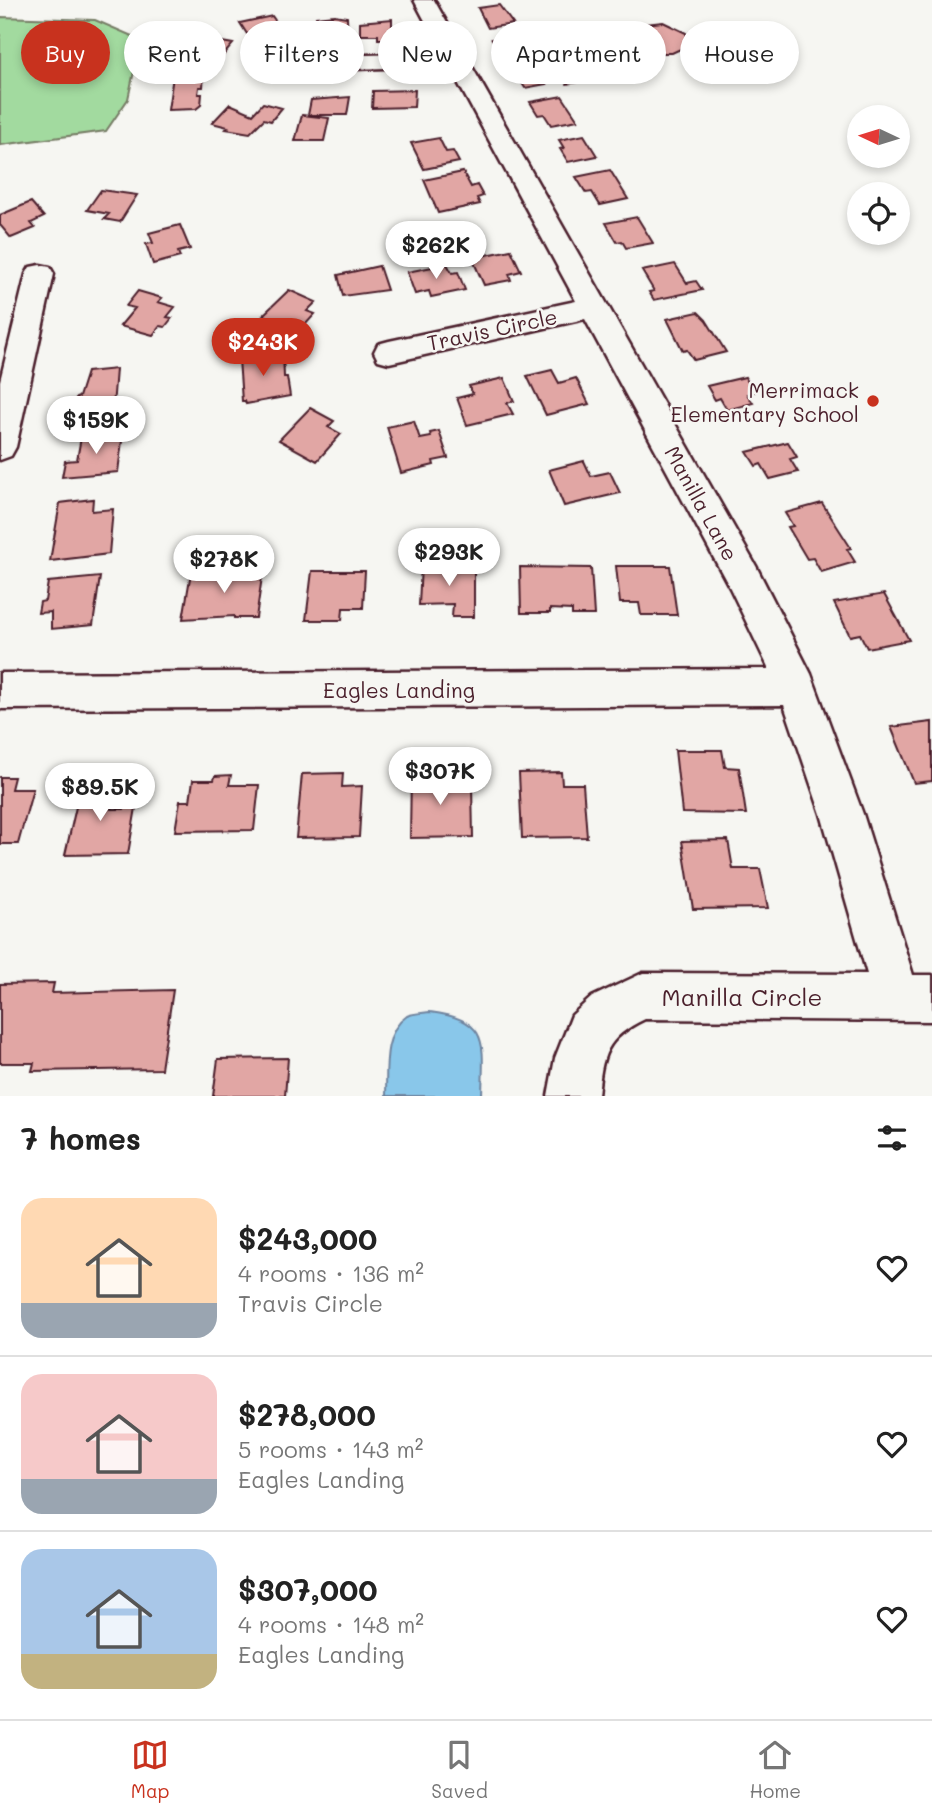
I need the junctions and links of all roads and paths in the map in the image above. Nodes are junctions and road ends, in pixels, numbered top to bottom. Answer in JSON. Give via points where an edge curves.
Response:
{"nodes":[{"id":1,"x":424,"y":0,"type":"edge"},
{"id":2,"x":435,"y":21,"type":"edge"},
{"id":3,"x":470,"y":84,"type":"edge"},
{"id":4,"x":40,"y":274,"type":"dead end"},
{"id":5,"x":594,"y":307,"type":"junction"},
{"id":6,"x":389,"y":352,"type":"dead end"},
{"id":7,"x":0,"y":447,"type":"edge"},
{"id":8,"x":797,"y":687,"type":"junction"},
{"id":9,"x":0,"y":691,"type":"edge"},
{"id":10,"x":914,"y":997,"type":"edge"},
{"id":11,"x":573,"y":1096,"type":"edge"}],
"edges":[{"from":1,"to":2,"type":"street","name":"Manilla Lane"},
{"from":3,"to":5,"type":"street","name":"Manilla Lane"},
{"from":4,"to":7,"type":"street"},
{"from":5,"to":6,"type":"street","name":"Travis Circle"},
{"from":5,"to":8,"type":"street","name":"Manilla Lane","via":[[743,577]]},
{"from":8,"to":9,"type":"street","name":"Eagles Landing"},
{"from":8,"to":10,"type":"street","name":"Manilla Lane"},
{"from":10,"to":11,"type":"street","name":"Manilla Circle","via":[[643,996],[614,1008],[592,1026],[577,1062]]}]}
